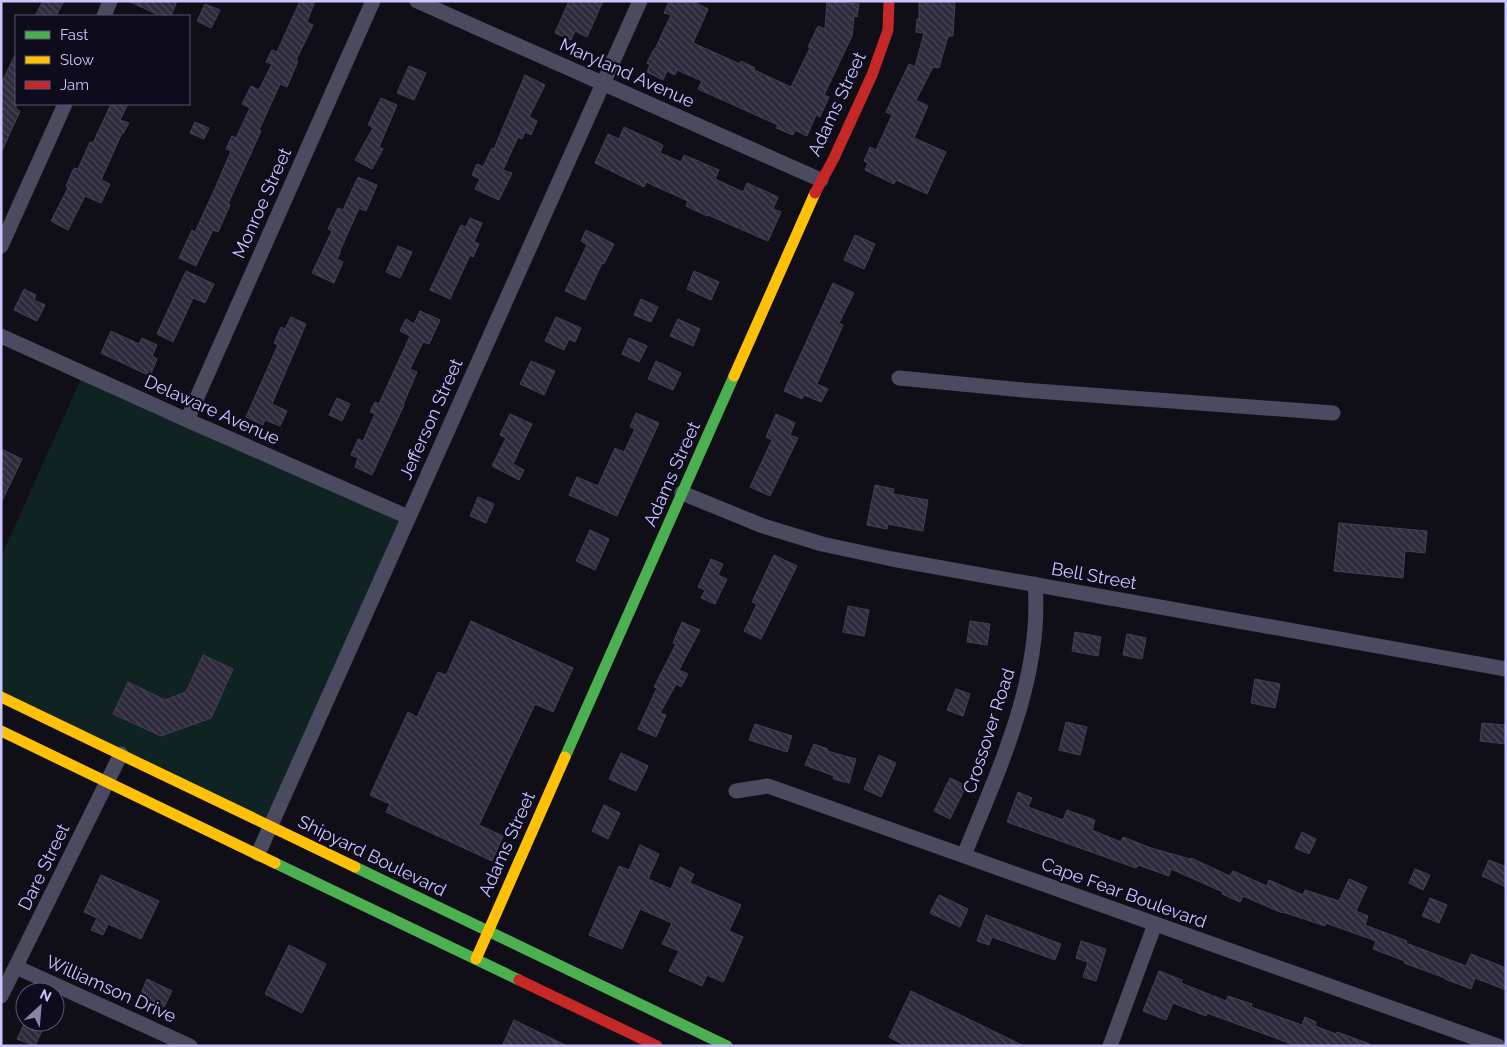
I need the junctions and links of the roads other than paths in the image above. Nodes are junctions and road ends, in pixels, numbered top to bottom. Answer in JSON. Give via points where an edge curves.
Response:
{"nodes":[{"id":1,"x":110,"y":1,"type":"edge"},
{"id":2,"x":373,"y":1,"type":"edge"},
{"id":3,"x":417,"y":1,"type":"edge"},
{"id":4,"x":640,"y":1,"type":"edge"},
{"id":5,"x":889,"y":1,"type":"edge"},
{"id":6,"x":104,"y":15,"type":"edge"},
{"id":7,"x":603,"y":84,"type":"junction"},
{"id":8,"x":65,"y":105,"type":"edge"},
{"id":9,"x":821,"y":180,"type":"junction"},
{"id":10,"x":1,"y":246,"type":"edge"},
{"id":11,"x":1,"y":336,"type":"edge"},
{"id":12,"x":899,"y":378,"type":"dead end"},
{"id":13,"x":1333,"y":413,"type":"dead end"},
{"id":14,"x":187,"y":420,"type":"junction"},
{"id":15,"x":682,"y":493,"type":"junction"},
{"id":16,"x":408,"y":517,"type":"junction"},
{"id":17,"x":1035,"y":584,"type":"junction"},
{"id":18,"x":1506,"y":669,"type":"edge"},
{"id":19,"x":1,"y":697,"type":"edge"},
{"id":20,"x":1,"y":731,"type":"edge"},
{"id":21,"x":121,"y":754,"type":"junction"},
{"id":22,"x":107,"y":782,"type":"junction"},
{"id":23,"x":736,"y":791,"type":"dead end"},
{"id":24,"x":270,"y":826,"type":"junction"},
{"id":25,"x":258,"y":854,"type":"junction"},
{"id":26,"x":964,"y":856,"type":"junction"},
{"id":27,"x":1155,"y":924,"type":"junction"},
{"id":28,"x":488,"y":931,"type":"junction"},
{"id":29,"x":476,"y":959,"type":"junction"},
{"id":30,"x":16,"y":966,"type":"junction"},
{"id":31,"x":1,"y":996,"type":"edge"},
{"id":32,"x":700,"y":1040,"type":"edge"},
{"id":33,"x":190,"y":1046,"type":"edge"},
{"id":34,"x":657,"y":1046,"type":"edge"},
{"id":35,"x":727,"y":1046,"type":"edge"},
{"id":36,"x":1110,"y":1046,"type":"edge"},
{"id":37,"x":1498,"y":1046,"type":"edge"}],
"edges":[{"from":1,"to":6,"type":"street"},
{"from":2,"to":14,"type":"street","name":"Monroe Street"},
{"from":3,"to":7,"type":"street","name":"Maryland Avenue"},
{"from":4,"to":7,"type":"street","name":"Jefferson Street"},
{"from":5,"to":9,"type":"main road","name":"Adams Street","via":[[888,30],[872,75]]},
{"from":7,"to":9,"type":"street","name":"Maryland Avenue"},
{"from":7,"to":16,"type":"street","name":"Jefferson Street"},
{"from":8,"to":10,"type":"street"},
{"from":9,"to":15,"type":"main road","name":"Adams Street"},
{"from":11,"to":14,"type":"street","name":"Delaware Avenue"},
{"from":12,"to":13,"type":"street"},
{"from":14,"to":16,"type":"street","name":"Delaware Avenue"},
{"from":15,"to":17,"type":"street","name":"Bell Street","via":[[763,526],[822,544]]},
{"from":15,"to":28,"type":"main road","name":"Adams Street"},
{"from":16,"to":24,"type":"street","name":"Jefferson Street"},
{"from":17,"to":18,"type":"street","name":"Bell Street"},
{"from":17,"to":26,"type":"street","name":"Crossover Road","via":[[1035,633],[1016,719]]},
{"from":19,"to":21,"type":"main road","name":"Shipyard Boulevard"},
{"from":20,"to":22,"type":"main road"},
{"from":21,"to":22,"type":"street","name":"Dare Street"},
{"from":21,"to":24,"type":"main road","name":"Shipyard Boulevard"},
{"from":22,"to":25,"type":"main road"},
{"from":22,"to":30,"type":"street","name":"Dare Street"},
{"from":23,"to":26,"type":"street","name":"Cape Fear Boulevard","via":[[768,786]]},
{"from":24,"to":25,"type":"street","name":"Jefferson Street"},
{"from":24,"to":28,"type":"main road","name":"Shipyard Boulevard"},
{"from":25,"to":29,"type":"main road"},
{"from":26,"to":27,"type":"street","name":"Cape Fear Boulevard"},
{"from":27,"to":36,"type":"street"},
{"from":27,"to":37,"type":"street","name":"Cape Fear Boulevard"},
{"from":28,"to":29,"type":"main road","name":"Adams Street"},
{"from":28,"to":32,"type":"main road","name":"Shipyard Boulevard"},
{"from":29,"to":34,"type":"main road"},
{"from":30,"to":31,"type":"street","name":"Dare Street"},
{"from":30,"to":33,"type":"street","name":"Williamson Drive"},
{"from":32,"to":35,"type":"main road","name":"Shipyard Boulevard"}]}
